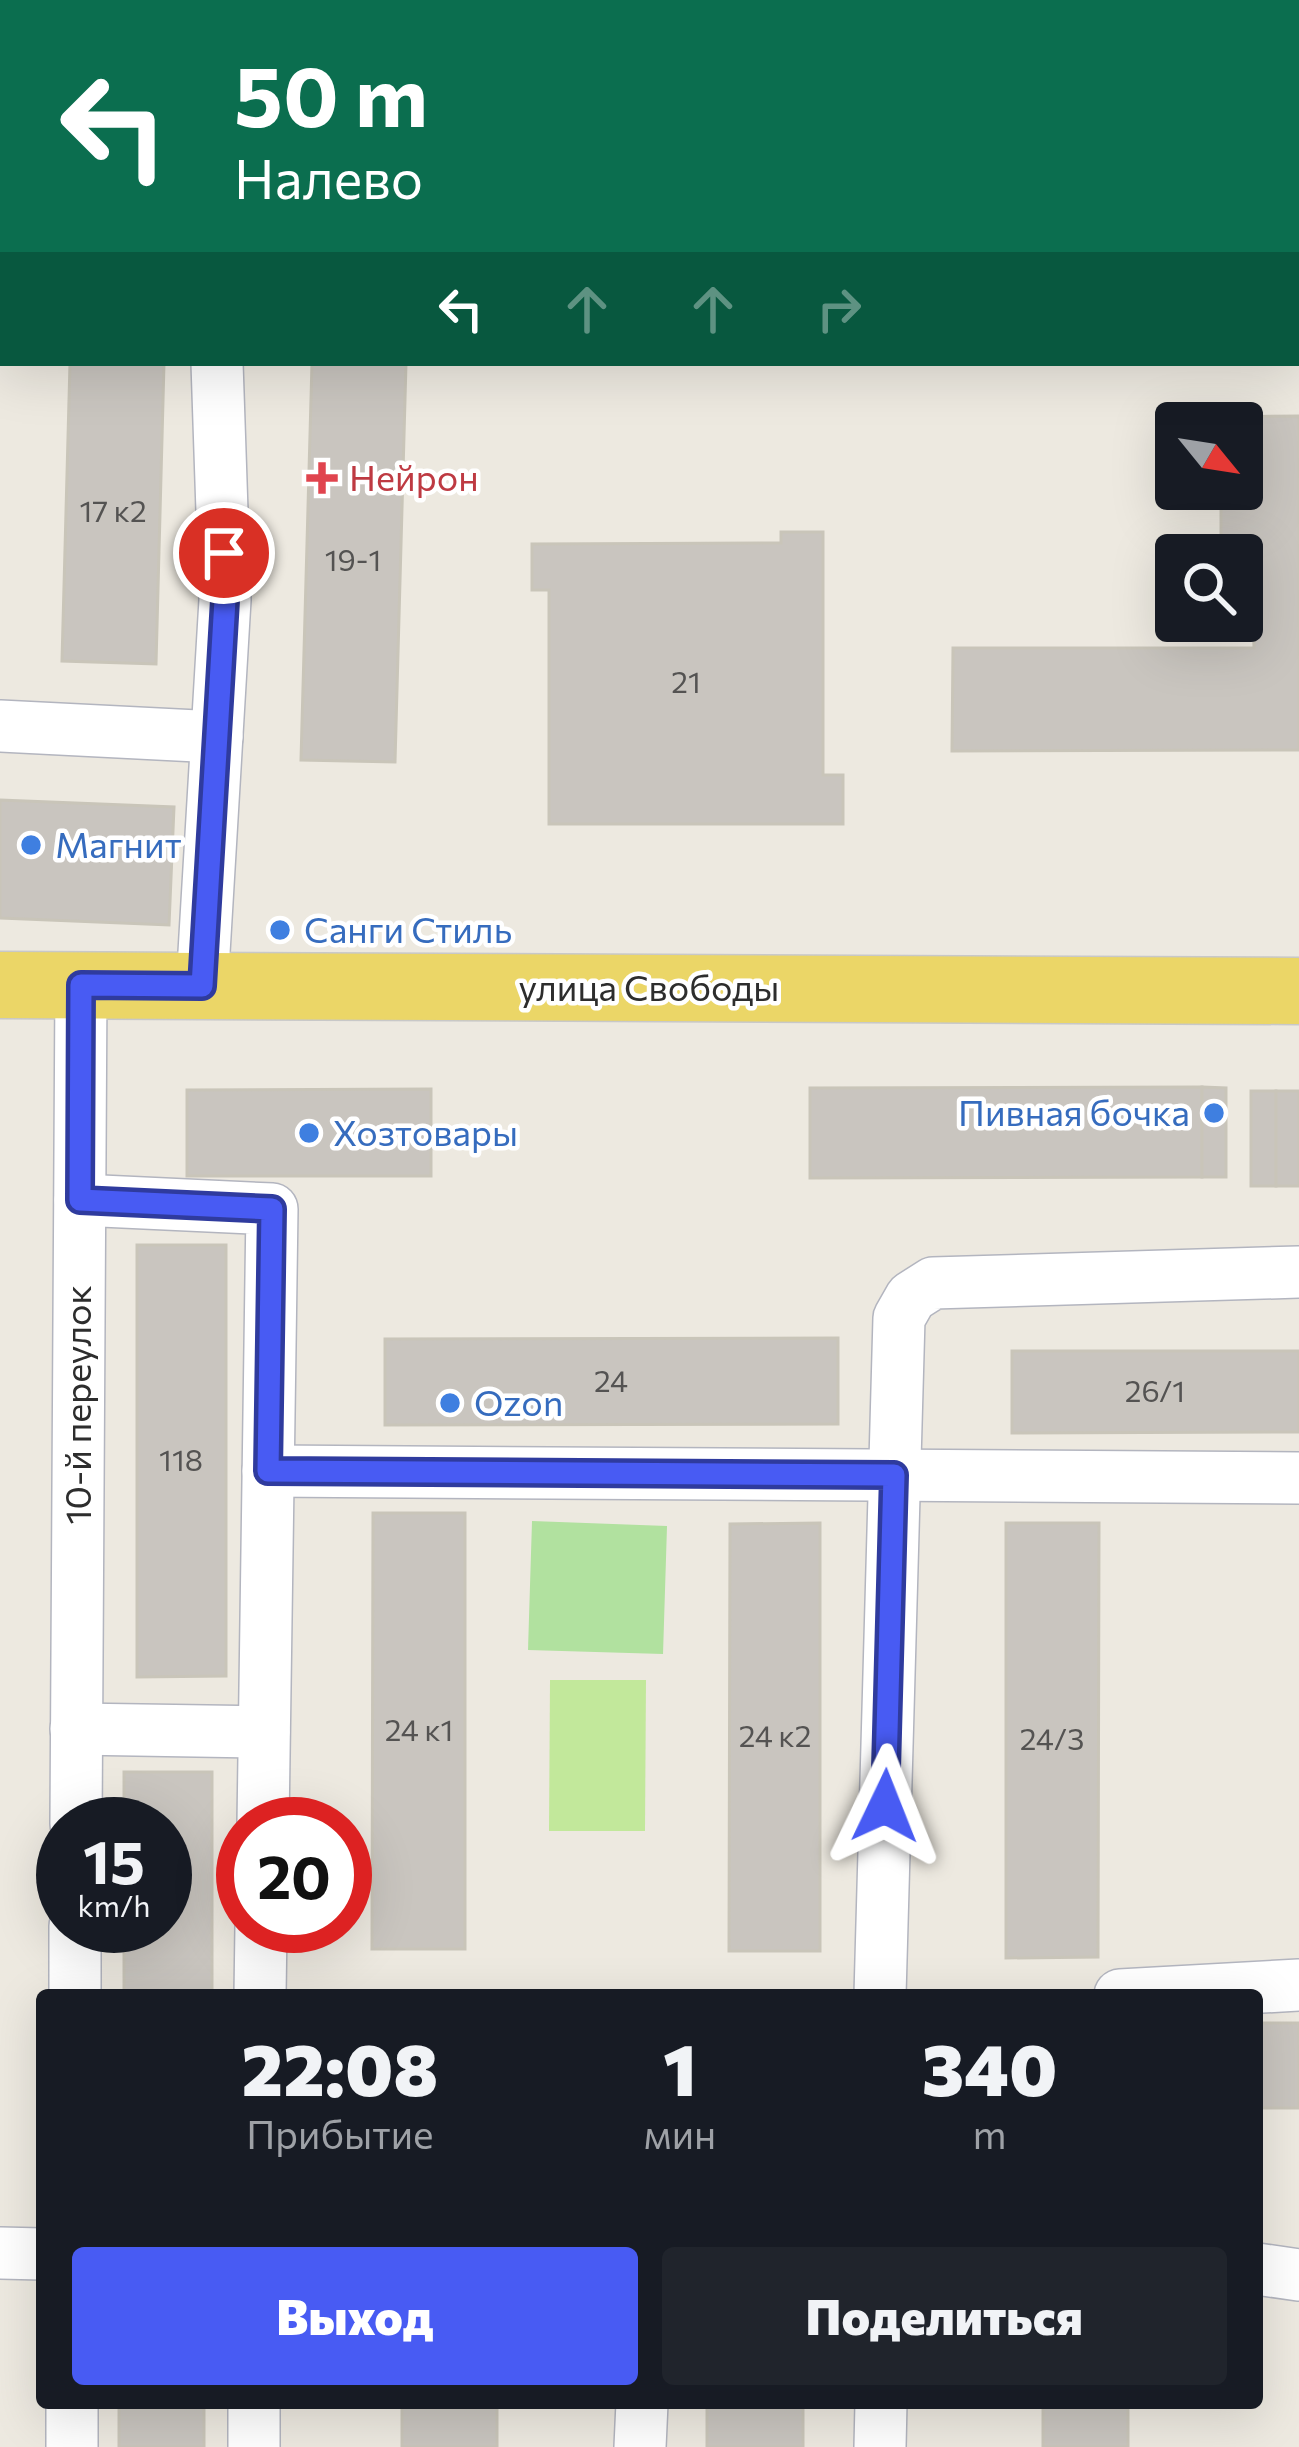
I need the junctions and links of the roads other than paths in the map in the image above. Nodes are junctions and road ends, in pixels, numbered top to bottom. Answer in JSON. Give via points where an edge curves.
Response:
{"nodes":[{"id":1,"x":217,"y":366,"type":"edge"},
{"id":2,"x":0,"y":726,"type":"edge"},
{"id":3,"x":217,"y":737,"type":"junction"},
{"id":4,"x":0,"y":985,"type":"edge"},
{"id":5,"x":81,"y":985,"type":"junction"},
{"id":6,"x":202,"y":986,"type":"junction"},
{"id":7,"x":1299,"y":991,"type":"edge"},
{"id":8,"x":80,"y":1200,"type":"junction"},
{"id":9,"x":1299,"y":1272,"type":"edge"},
{"id":10,"x":268,"y":1471,"type":"junction"},
{"id":11,"x":894,"y":1475,"type":"junction"},
{"id":12,"x":1299,"y":1478,"type":"edge"},
{"id":13,"x":76,"y":1729,"type":"junction"},
{"id":14,"x":264,"y":1732,"type":"junction"},
{"id":15,"x":76,"y":1797,"type":"edge"},
{"id":16,"x":263,"y":1797,"type":"edge"},
{"id":17,"x":75,"y":1953,"type":"edge"},
{"id":18,"x":261,"y":1953,"type":"edge"},
{"id":19,"x":1299,"y":1985,"type":"edge"},
{"id":20,"x":75,"y":1989,"type":"edge"},
{"id":21,"x":260,"y":1989,"type":"edge"},
{"id":22,"x":880,"y":1989,"type":"edge"},
{"id":23,"x":1227,"y":1989,"type":"edge"},
{"id":24,"x":0,"y":2253,"type":"edge"},
{"id":25,"x":36,"y":2254,"type":"edge"},
{"id":26,"x":1263,"y":2270,"type":"edge"},
{"id":27,"x":1299,"y":2275,"type":"edge"},
{"id":28,"x":72,"y":2409,"type":"edge"},
{"id":29,"x":254,"y":2409,"type":"edge"},
{"id":30,"x":642,"y":2409,"type":"edge"},
{"id":31,"x":881,"y":2409,"type":"edge"},
{"id":32,"x":72,"y":2447,"type":"edge"},
{"id":33,"x":254,"y":2447,"type":"edge"},
{"id":34,"x":640,"y":2447,"type":"edge"},
{"id":35,"x":880,"y":2447,"type":"edge"}],
"edges":[{"from":1,"to":3,"type":"street","via":[[225,600]]},
{"from":2,"to":3,"type":"street"},
{"from":3,"to":6,"type":"street"},
{"from":4,"to":5,"type":"main road","name":"улица Свободы"},
{"from":5,"to":6,"type":"main road","name":"улица Свободы"},
{"from":5,"to":8,"type":"street","name":"10-й переулок"},
{"from":6,"to":7,"type":"main road","name":"улица Свободы"},
{"from":8,"to":10,"type":"street","via":[[272,1209]]},
{"from":8,"to":13,"type":"street","name":"10-й переулок"},
{"from":9,"to":11,"type":"street","via":[[933,1283],[911,1297],[899,1318]]},
{"from":10,"to":11,"type":"street"},
{"from":10,"to":14,"type":"street"},
{"from":11,"to":12,"type":"street"},
{"from":11,"to":22,"type":"street"},
{"from":13,"to":14,"type":"street"},
{"from":13,"to":15,"type":"street","name":"10-й переулок"},
{"from":14,"to":16,"type":"street"},
{"from":17,"to":20,"type":"street"},
{"from":18,"to":21,"type":"street"},
{"from":19,"to":23,"type":"street"},
{"from":24,"to":25,"type":"street"},
{"from":26,"to":27,"type":"street"},
{"from":28,"to":32,"type":"street"},
{"from":29,"to":33,"type":"street"},
{"from":30,"to":34,"type":"street"},
{"from":31,"to":35,"type":"street"}]}
